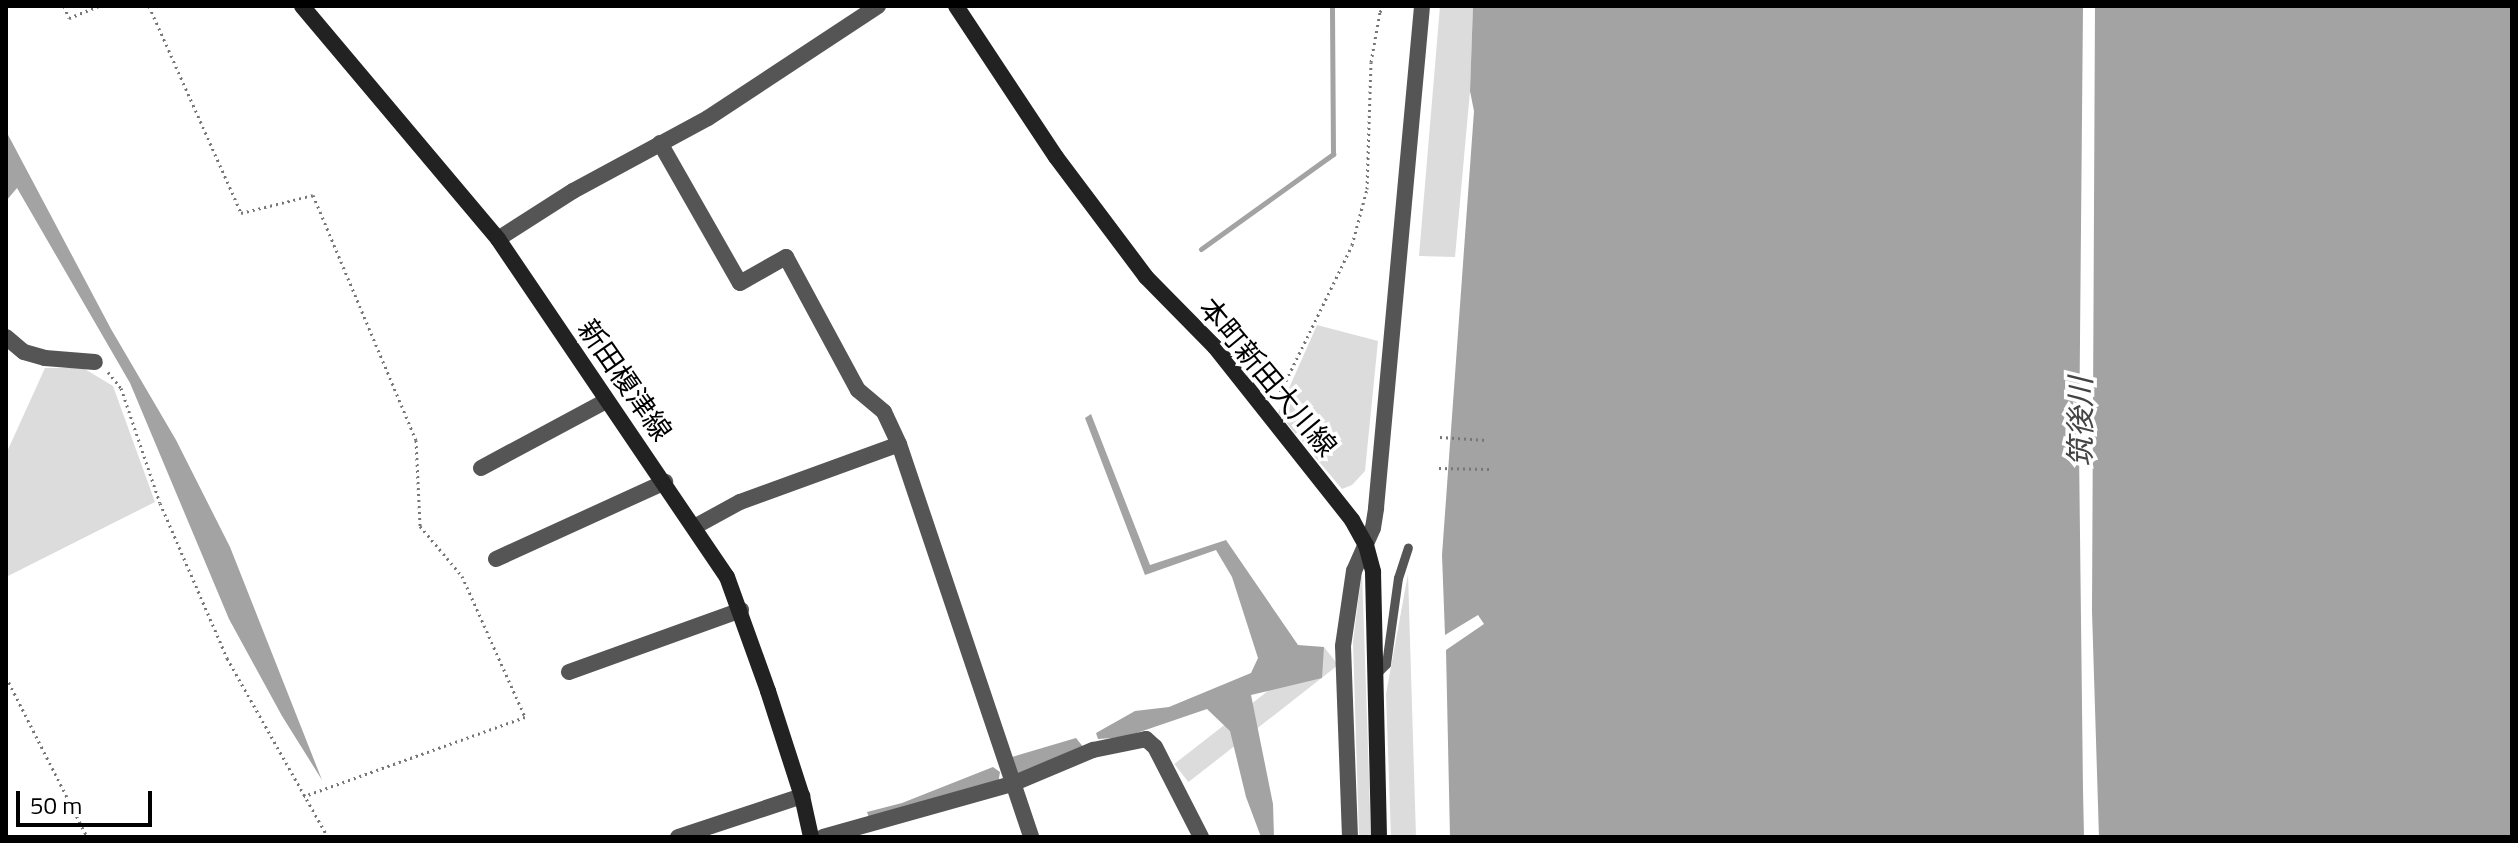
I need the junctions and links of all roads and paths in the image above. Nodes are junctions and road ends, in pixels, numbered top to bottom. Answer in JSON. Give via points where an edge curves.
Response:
{"nodes":[{"id":1,"x":64,"y":6,"type":"edge"},
{"id":2,"x":99,"y":6,"type":"edge"},
{"id":3,"x":149,"y":6,"type":"edge"},
{"id":4,"x":302,"y":6,"type":"edge"},
{"id":5,"x":878,"y":6,"type":"edge"},
{"id":6,"x":956,"y":6,"type":"edge"},
{"id":7,"x":1376,"y":6,"type":"edge"},
{"id":8,"x":1384,"y":6,"type":"edge"},
{"id":9,"x":1422,"y":6,"type":"edge"},
{"id":10,"x":1380,"y":12,"type":"junction"},
{"id":11,"x":660,"y":143,"type":"junction"},
{"id":12,"x":498,"y":239,"type":"junction"},
{"id":13,"x":6,"y":337,"type":"edge"},
{"id":14,"x":95,"y":362,"type":"joint"},
{"id":15,"x":606,"y":401,"type":"junction"},
{"id":16,"x":1267,"y":412,"type":"junction"},
{"id":17,"x":1440,"y":437,"type":"dead end"},
{"id":18,"x":1487,"y":440,"type":"dead end"},
{"id":19,"x":899,"y":444,"type":"junction"},
{"id":20,"x":481,"y":468,"type":"dead end"},
{"id":21,"x":1439,"y":468,"type":"dead end"},
{"id":22,"x":1489,"y":469,"type":"dead end"},
{"id":23,"x":665,"y":482,"type":"junction"},
{"id":24,"x":696,"y":526,"type":"junction"},
{"id":25,"x":1366,"y":545,"type":"junction"},
{"id":26,"x":1408,"y":548,"type":"dead end"},
{"id":27,"x":496,"y":559,"type":"dead end"},
{"id":28,"x":741,"y":610,"type":"junction"},
{"id":29,"x":569,"y":672,"type":"dead end"},
{"id":30,"x":1373,"y":676,"type":"junction"},
{"id":31,"x":6,"y":677,"type":"edge"},
{"id":32,"x":1012,"y":784,"type":"junction"},
{"id":33,"x":304,"y":796,"type":"junction"},
{"id":34,"x":802,"y":796,"type":"junction"},
{"id":35,"x":87,"y":837,"type":"edge"},
{"id":36,"x":328,"y":837,"type":"edge"},
{"id":37,"x":678,"y":837,"type":"edge"},
{"id":38,"x":811,"y":837,"type":"edge"},
{"id":39,"x":823,"y":837,"type":"edge"},
{"id":40,"x":1031,"y":837,"type":"edge"},
{"id":41,"x":1201,"y":837,"type":"edge"},
{"id":42,"x":1350,"y":837,"type":"edge"},
{"id":43,"x":1379,"y":837,"type":"edge"}],
"edges":[{"from":1,"to":2,"type":"path","via":[[69,18]]},
{"from":3,"to":33,"type":"path","via":[[241,213],[313,195],[416,440],[420,526],[462,576],[525,717]]},
{"from":4,"to":12,"type":"main road","name":"新田榎津線"},
{"from":5,"to":11,"type":"street","via":[[708,118]]},
{"from":6,"to":16,"type":"main road","name":"本町新田大川線","via":[[1056,157],[1146,277],[1215,347]]},
{"from":7,"to":10,"type":"path"},
{"from":8,"to":10,"type":"path"},
{"from":9,"to":25,"type":"street","via":[[1376,508]]},
{"from":10,"to":16,"type":"path","via":[[1371,62],[1367,189],[1352,245]]},
{"from":11,"to":12,"type":"street"},
{"from":11,"to":19,"type":"street","via":[[740,283],[786,257],[858,390],[884,412]]},
{"from":12,"to":15,"type":"main road","name":"新田榎津線"},
{"from":13,"to":14,"type":"street","via":[[24,352],[45,358]]},
{"from":14,"to":33,"type":"path","via":[[121,388],[160,503],[227,658]]},
{"from":15,"to":20,"type":"street"},
{"from":15,"to":23,"type":"main road","name":"新田榎津線"},
{"from":16,"to":25,"type":"main road","name":"本町新田大川線"},
{"from":17,"to":18,"type":"path"},
{"from":19,"to":24,"type":"street","via":[[740,502]]},
{"from":19,"to":32,"type":"street"},
{"from":21,"to":22,"type":"path"},
{"from":23,"to":24,"type":"main road","name":"新田榎津線"},
{"from":23,"to":27,"type":"street"},
{"from":24,"to":28,"type":"main road","name":"新田榎津線"},
{"from":25,"to":30,"type":"main road","name":"本町新田大川線","via":[[1373,572]]},
{"from":25,"to":42,"type":"street","via":[[1354,571],[1343,646]]},
{"from":26,"to":30,"type":"lane","via":[[1398,578],[1386,664]]},
{"from":28,"to":29,"type":"street"},
{"from":28,"to":34,"type":"main road","name":"新田榎津線"},
{"from":30,"to":43,"type":"main road","name":"本町新田大川線"},
{"from":31,"to":35,"type":"path"},
{"from":32,"to":39,"type":"street"},
{"from":32,"to":40,"type":"street"},
{"from":32,"to":41,"type":"street","via":[[1093,750],[1146,739]]},
{"from":33,"to":36,"type":"path"},
{"from":34,"to":37,"type":"street"},
{"from":34,"to":38,"type":"main road","name":"新田榎津線"}]}
